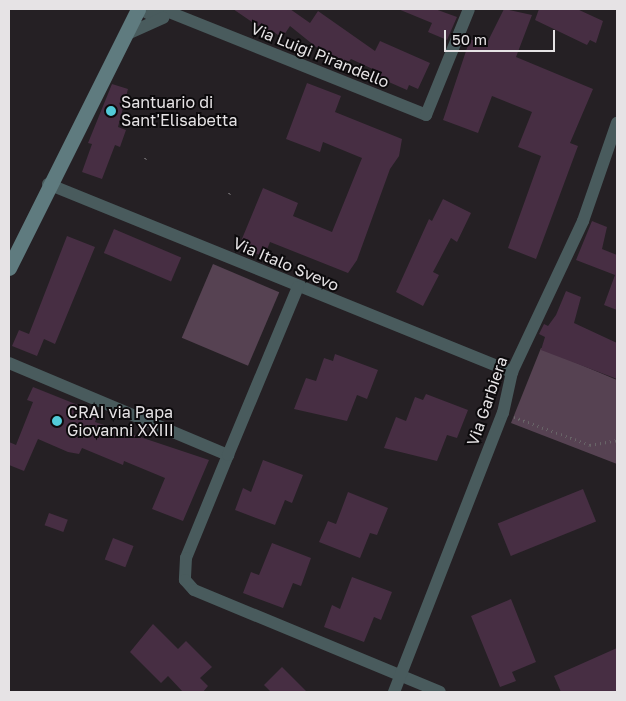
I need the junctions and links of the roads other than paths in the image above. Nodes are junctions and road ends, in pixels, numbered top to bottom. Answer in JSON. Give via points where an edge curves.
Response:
{"nodes":[{"id":1,"x":140,"y":9,"type":"edge"},
{"id":2,"x":469,"y":9,"type":"edge"},
{"id":3,"x":170,"y":11,"type":"edge"},
{"id":4,"x":124,"y":35,"type":"junction"},
{"id":5,"x":617,"y":123,"type":"edge"},
{"id":6,"x":48,"y":184,"type":"junction"},
{"id":7,"x":9,"y":268,"type":"edge"},
{"id":8,"x":298,"y":287,"type":"junction"},
{"id":9,"x":9,"y":363,"type":"edge"},
{"id":10,"x":512,"y":372,"type":"junction"},
{"id":11,"x":228,"y":456,"type":"junction"},
{"id":12,"x":401,"y":677,"type":"junction"},
{"id":13,"x":394,"y":692,"type":"edge"},
{"id":14,"x":440,"y":692,"type":"edge"}],
"edges":[{"from":1,"to":3,"type":"street","name":"Via Luigi Pirandello","via":[[151,15]]},
{"from":1,"to":4,"type":"street"},
{"from":2,"to":3,"type":"street","name":"Via Luigi Pirandello","via":[[426,115]]},
{"from":3,"to":4,"type":"street"},
{"from":4,"to":6,"type":"street"},
{"from":5,"to":10,"type":"street","name":"Via Garbiera","via":[[583,222]]},
{"from":6,"to":7,"type":"street"},
{"from":6,"to":8,"type":"street","name":"Via Italo Svevo"},
{"from":8,"to":10,"type":"street","name":"Via Italo Svevo"},
{"from":8,"to":11,"type":"street"},
{"from":9,"to":11,"type":"street"},
{"from":10,"to":12,"type":"street","name":"Via Garbiera","via":[[503,413]]},
{"from":11,"to":12,"type":"street","via":[[186,558],[184,573],[188,586]]},
{"from":12,"to":13,"type":"street","name":"Via Garbiera"},
{"from":12,"to":14,"type":"street"}]}
